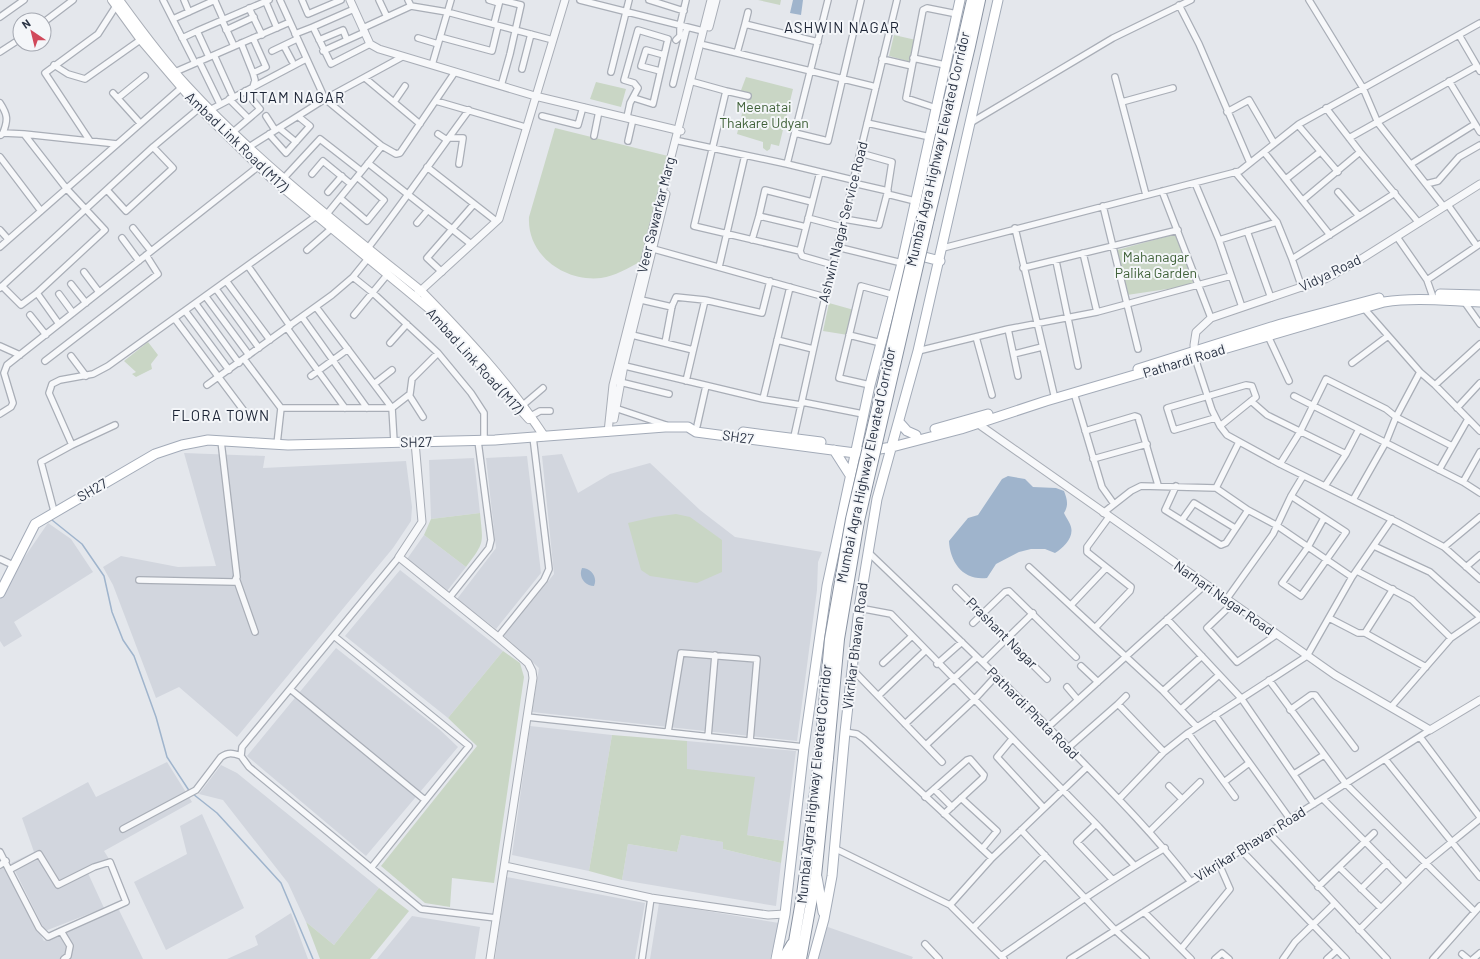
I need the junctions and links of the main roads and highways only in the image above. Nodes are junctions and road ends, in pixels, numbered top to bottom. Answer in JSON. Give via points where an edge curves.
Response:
{"nodes":[{"id":1,"x":960,"y":0,"type":"edge"},
{"id":2,"x":972,"y":0,"type":"edge"},
{"id":3,"x":980,"y":0,"type":"edge"},
{"id":4,"x":998,"y":0,"type":"edge"},
{"id":5,"x":116,"y":2,"type":"edge"},
{"id":6,"x":144,"y":38,"type":"junction"},
{"id":7,"x":205,"y":109,"type":"junction"},
{"id":8,"x":258,"y":163,"type":"junction"},
{"id":9,"x":322,"y":214,"type":"junction"},
{"id":10,"x":904,"y":251,"type":"junction"},
{"id":11,"x":370,"y":253,"type":"junction"},
{"id":12,"x":940,"y":261,"type":"junction"},
{"id":13,"x":1480,"y":295,"type":"edge"},
{"id":14,"x":1462,"y":298,"type":"junction"},
{"id":15,"x":1480,"y":302,"type":"edge"},
{"id":16,"x":1361,"y":305,"type":"junction"},
{"id":17,"x":1195,"y":355,"type":"junction"},
{"id":18,"x":1054,"y":397,"type":"junction"},
{"id":19,"x":533,"y":419,"type":"junction"},
{"id":20,"x":974,"y":421,"type":"junction"},
{"id":21,"x":899,"y":422,"type":"junction"},
{"id":22,"x":688,"y":427,"type":"junction"},
{"id":23,"x":916,"y":435,"type":"junction"},
{"id":24,"x":544,"y":436,"type":"junction"},
{"id":25,"x":793,"y":442,"type":"junction"},
{"id":26,"x":893,"y":444,"type":"junction"},
{"id":27,"x":834,"y":450,"type":"junction"},
{"id":28,"x":856,"y":450,"type":"junction"},
{"id":29,"x":850,"y":475,"type":"junction"},
{"id":30,"x":829,"y":574,"type":"junction"},
{"id":31,"x":863,"y":582,"type":"junction"},
{"id":32,"x":0,"y":593,"type":"edge"},
{"id":33,"x":823,"y":760,"type":"junction"},
{"id":34,"x":816,"y":876,"type":"junction"},
{"id":35,"x":824,"y":919,"type":"junction"},
{"id":36,"x":795,"y":939,"type":"junction"},
{"id":37,"x":776,"y":959,"type":"edge"},
{"id":38,"x":783,"y":959,"type":"edge"},
{"id":39,"x":791,"y":959,"type":"edge"},
{"id":40,"x":801,"y":959,"type":"edge"},
{"id":41,"x":813,"y":959,"type":"edge"}],
"edges":[{"from":1,"to":10,"type":"main road"},
{"from":2,"to":33,"type":"highway","name":"Mumbai Agra Highway Elevated Corridor","bridge":true,"via":[[851,519],[830,639]]},
{"from":3,"to":33,"type":"highway","name":"Mumbai Agra Highway Elevated Corridor","bridge":true,"via":[[859,521],[839,639]]},
{"from":4,"to":12,"type":"main road","name":"Vikrikar Bhavan Road"},
{"from":5,"to":6,"type":"main road","name":"Ambad Link Road (M17)"},
{"from":6,"to":7,"type":"main road","name":"Ambad Link Road (M17)"},
{"from":6,"to":7,"type":"main road","name":"Ambad Link Road (M17)","via":[[181,88]]},
{"from":7,"to":8,"type":"main road","name":"Ambad Link Road (M17)"},
{"from":7,"to":8,"type":"main road","name":"Ambad Link Road (M17)","via":[[249,147]]},
{"from":8,"to":9,"type":"main road","name":"Ambad Link Road (M17)"},
{"from":8,"to":9,"type":"main road","name":"Ambad Link Road (M17)","via":[[283,179]]},
{"from":9,"to":11,"type":"main road","name":"Ambad Link Road (M17)"},
{"from":9,"to":11,"type":"main road","name":"Ambad Link Road (M17)","via":[[332,228]]},
{"from":10,"to":12,"type":"main road"},
{"from":10,"to":28,"type":"main road"},
{"from":11,"to":19,"type":"main road","name":"Ambad Link Road (M17)","via":[[421,291],[464,336],[524,405]]},
{"from":11,"to":19,"type":"main road","name":"Ambad Link Road (M17)","via":[[387,275],[433,312],[526,417]]},
{"from":12,"to":21,"type":"main road","name":"Vikrikar Bhavan Road"},
{"from":13,"to":14,"type":"main road"},
{"from":14,"to":15,"type":"main road","name":"Pathardi Road"},
{"from":14,"to":16,"type":"main road","name":"Pathardi Road","via":[[1433,297]]},
{"from":16,"to":17,"type":"main road"},
{"from":16,"to":17,"type":"main road","name":"Pathardi Road","via":[[1268,336]]},
{"from":17,"to":18,"type":"main road"},
{"from":17,"to":18,"type":"main road","name":"Pathardi Road","via":[[1074,394]]},
{"from":18,"to":20,"type":"main road"},
{"from":19,"to":24,"type":"main road"},
{"from":20,"to":23,"type":"main road"},
{"from":20,"to":26,"type":"main road","number":"SH27"},
{"from":21,"to":23,"type":"main road","via":[[907,431]]},
{"from":21,"to":26,"type":"main road","name":"Vikrikar Bhavan Road"},
{"from":22,"to":24,"type":"main road","name":"SH27","number":"SH27"},
{"from":22,"to":25,"type":"main road","via":[[697,426]]},
{"from":22,"to":25,"type":"main road","name":"SH27","number":"SH27","via":[[696,432]]},
{"from":23,"to":26,"type":"main road"},
{"from":24,"to":32,"type":"main road","name":"SH27","number":"SH27","via":[[415,442],[277,444],[201,441],[155,454],[35,524]]},
{"from":25,"to":27,"type":"main road","name":"SH27","number":"SH27"},
{"from":25,"to":28,"type":"main road"},
{"from":26,"to":28,"type":"main road","name":"SH27","number":"SH27"},
{"from":26,"to":31,"type":"main road","name":"Vikrikar Bhavan Road","via":[[877,499]]},
{"from":27,"to":28,"type":"main road","name":"SH27","number":"SH27"},
{"from":27,"to":29,"type":"main road"},
{"from":28,"to":29,"type":"main road"},
{"from":29,"to":30,"type":"main road"},
{"from":30,"to":31,"type":"main road"},
{"from":30,"to":37,"type":"main road","via":[[804,747],[786,914]]},
{"from":31,"to":35,"type":"main road","name":"Vikrikar Bhavan Road"},
{"from":33,"to":34,"type":"highway","name":"Mumbai Agra Highway Elevated Corridor"},
{"from":33,"to":36,"type":"highway","name":"Mumbai Agra Highway Elevated Corridor"},
{"from":34,"to":35,"type":"main road"},
{"from":34,"to":40,"type":"highway","name":"Mumbai Agra Highway Elevated Corridor"},
{"from":35,"to":41,"type":"main road","name":"Vikrikar Bhavan Road"},
{"from":36,"to":38,"type":"highway"},
{"from":36,"to":39,"type":"highway","name":"Mumbai Agra Highway Elevated Corridor"}]}
